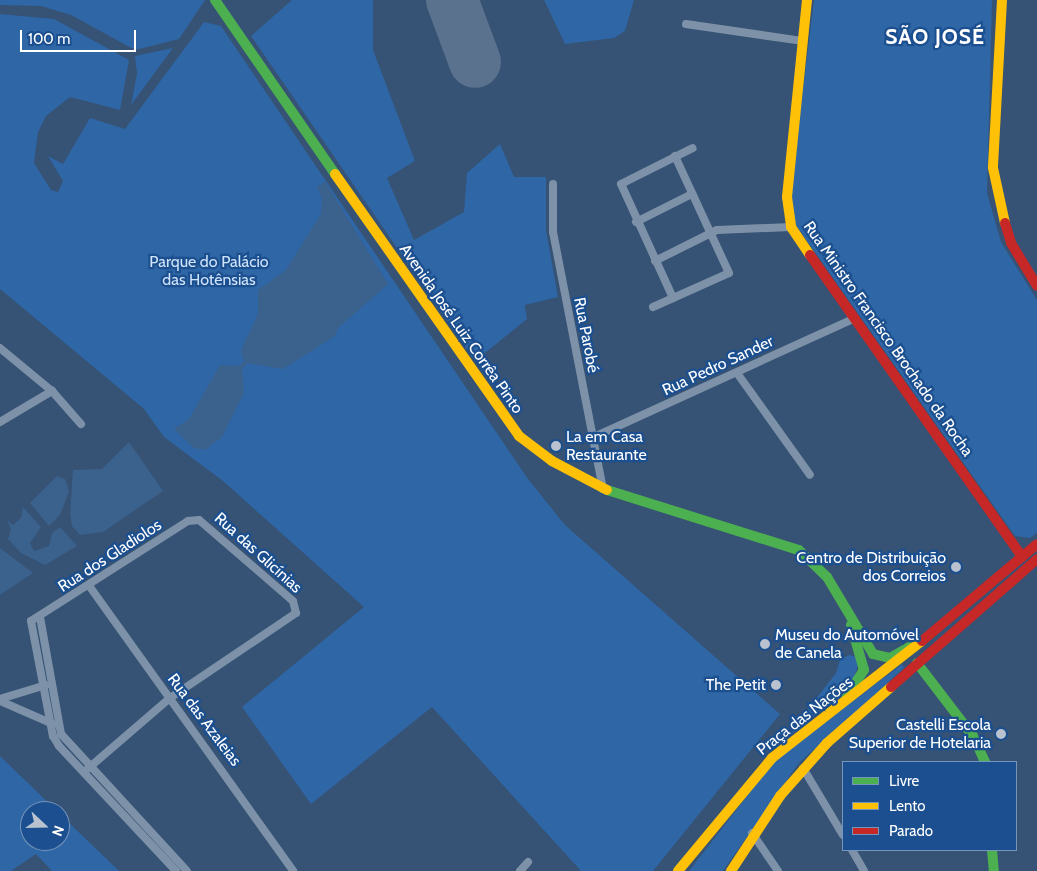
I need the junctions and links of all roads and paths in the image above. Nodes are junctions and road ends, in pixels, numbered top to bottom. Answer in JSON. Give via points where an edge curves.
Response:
{"nodes":[{"id":1,"x":215,"y":0,"type":"edge"},
{"id":2,"x":807,"y":0,"type":"edge"},
{"id":3,"x":1002,"y":0,"type":"edge"},
{"id":4,"x":686,"y":24,"type":"dead end"},
{"id":5,"x":802,"y":41,"type":"junction"},
{"id":6,"x":693,"y":148,"type":"dead end"},
{"id":7,"x":675,"y":156,"type":"junction"},
{"id":8,"x":553,"y":184,"type":"dead end"},
{"id":9,"x":692,"y":194,"type":"junction"},
{"id":10,"x":636,"y":222,"type":"junction"},
{"id":11,"x":791,"y":227,"type":"junction"},
{"id":12,"x":709,"y":232,"type":"junction"},
{"id":13,"x":655,"y":261,"type":"junction"},
{"id":14,"x":1037,"y":286,"type":"edge"},
{"id":15,"x":673,"y":298,"type":"junction"},
{"id":16,"x":653,"y":307,"type":"dead end"},
{"id":17,"x":853,"y":319,"type":"junction"},
{"id":18,"x":0,"y":348,"type":"edge"},
{"id":19,"x":737,"y":373,"type":"junction"},
{"id":20,"x":52,"y":392,"type":"junction"},
{"id":21,"x":0,"y":422,"type":"edge"},
{"id":22,"x":81,"y":424,"type":"dead end"},
{"id":23,"x":594,"y":437,"type":"junction"},
{"id":24,"x":810,"y":475,"type":"dead end"},
{"id":25,"x":602,"y":489,"type":"junction"},
{"id":26,"x":196,"y":520,"type":"joint"},
{"id":27,"x":1037,"y":544,"type":"edge"},
{"id":28,"x":1022,"y":557,"type":"junction"},
{"id":29,"x":1035,"y":564,"type":"edge"},
{"id":30,"x":90,"y":587,"type":"junction"},
{"id":31,"x":845,"y":608,"type":"junction"},
{"id":32,"x":962,"y":608,"type":"junction"},
{"id":33,"x":40,"y":617,"type":"junction"},
{"id":34,"x":921,"y":641,"type":"junction"},
{"id":35,"x":917,"y":663,"type":"junction"},
{"id":36,"x":51,"y":684,"type":"junction"},
{"id":37,"x":42,"y":686,"type":"junction"},
{"id":38,"x":170,"y":698,"type":"junction"},
{"id":39,"x":0,"y":700,"type":"edge"},
{"id":40,"x":841,"y":706,"type":"junction"},
{"id":41,"x":54,"y":724,"type":"junction"},
{"id":42,"x":985,"y":761,"type":"edge"},
{"id":43,"x":91,"y":766,"type":"junction"},
{"id":44,"x":803,"y":768,"type":"junction"},
{"id":45,"x":84,"y":772,"type":"junction"},
{"id":46,"x":842,"y":833,"type":"edge"},
{"id":47,"x":752,"y":834,"type":"junction"},
{"id":48,"x":853,"y":851,"type":"edge"},
{"id":49,"x":992,"y":851,"type":"edge"},
{"id":50,"x":528,"y":862,"type":"dead end"},
{"id":51,"x":680,"y":869,"type":"edge"},
{"id":52,"x":176,"y":871,"type":"edge"},
{"id":53,"x":187,"y":871,"type":"edge"},
{"id":54,"x":293,"y":871,"type":"edge"},
{"id":55,"x":520,"y":871,"type":"edge"},
{"id":56,"x":731,"y":871,"type":"edge"},
{"id":57,"x":778,"y":871,"type":"edge"},
{"id":58,"x":864,"y":871,"type":"edge"},
{"id":59,"x":994,"y":871,"type":"edge"}],
"edges":[{"from":1,"to":25,"type":"street","name":"Avenida José Luiz Corrêa Pinto","via":[[493,405],[535,450]]},
{"from":2,"to":5,"type":"street","name":"Rua Ministro Francisco Brochado da Rocha"},
{"from":3,"to":14,"type":"street","via":[[993,168],[996,196],[1011,243]]},
{"from":4,"to":5,"type":"street"},
{"from":5,"to":11,"type":"street","name":"Rua Ministro Francisco Brochado da Rocha","via":[[787,197]]},
{"from":6,"to":7,"type":"street"},
{"from":7,"to":9,"type":"street"},
{"from":7,"to":10,"type":"street","via":[[621,184]]},
{"from":8,"to":23,"type":"street","name":"Rua Parobé","via":[[553,232]]},
{"from":9,"to":10,"type":"street"},
{"from":9,"to":12,"type":"street"},
{"from":10,"to":13,"type":"street"},
{"from":11,"to":12,"type":"street"},
{"from":11,"to":17,"type":"street","name":"Rua Ministro Francisco Brochado da Rocha"},
{"from":12,"to":13,"type":"street"},
{"from":12,"to":15,"type":"street","via":[[729,273]]},
{"from":13,"to":15,"type":"street"},
{"from":15,"to":16,"type":"street"},
{"from":17,"to":19,"type":"street","name":"Rua Pedro Sander"},
{"from":17,"to":28,"type":"street","name":"Rua Ministro Francisco Brochado da Rocha"},
{"from":18,"to":20,"type":"street"},
{"from":19,"to":23,"type":"street","name":"Rua Pedro Sander"},
{"from":19,"to":24,"type":"street"},
{"from":20,"to":21,"type":"street"},
{"from":20,"to":22,"type":"street"},
{"from":23,"to":25,"type":"street","name":"Rua Parobé"},
{"from":25,"to":31,"type":"street","name":"Avenida José Luiz Corrêa Pinto","via":[[794,548],[827,577]]},
{"from":26,"to":30,"type":"street","name":"Rua dos Gladiolos"},
{"from":26,"to":38,"type":"street","name":"Rua das Glicínias","via":[[293,601],[297,611]]},
{"from":27,"to":28,"type":"street","name":"Praça das Nações"},
{"from":28,"to":32,"type":"street","name":"Praça das Nações"},
{"from":29,"to":35,"type":"street"},
{"from":30,"to":33,"type":"street","name":"Rua dos Gladiolos"},
{"from":30,"to":38,"type":"street","name":"Rua das Azaleias"},
{"from":31,"to":34,"type":"street","name":"Avenida José Luiz Corrêa Pinto","via":[[876,656],[890,658]]},
{"from":31,"to":40,"type":"street","name":"Avenida José Luiz Corrêa Pinto","via":[[864,670],[860,682]]},
{"from":32,"to":34,"type":"street","name":"Praça das Nações"},
{"from":32,"to":35,"type":"street","via":[[921,651]]},
{"from":33,"to":36,"type":"street"},
{"from":33,"to":37,"type":"street","name":"Rua dos Gladiolos","via":[[31,621]]},
{"from":34,"to":40,"type":"street","name":"Praça das Nações"},
{"from":35,"to":42,"type":"street","via":[[973,736]]},
{"from":35,"to":44,"type":"street"},
{"from":36,"to":37,"type":"street"},
{"from":36,"to":41,"type":"street"},
{"from":37,"to":39,"type":"street"},
{"from":37,"to":41,"type":"street"},
{"from":38,"to":43,"type":"street"},
{"from":38,"to":54,"type":"street","name":"Rua das Azaleias"},
{"from":39,"to":41,"type":"street"},
{"from":40,"to":51,"type":"street","name":"Praça das Nações","via":[[772,758]]},
{"from":41,"to":43,"type":"street"},
{"from":41,"to":45,"type":"street","via":[[59,746]]},
{"from":43,"to":45,"type":"street"},
{"from":43,"to":53,"type":"street"},
{"from":44,"to":46,"type":"street"},
{"from":44,"to":47,"type":"street"},
{"from":45,"to":52,"type":"street"},
{"from":47,"to":56,"type":"street"},
{"from":47,"to":57,"type":"street"},
{"from":48,"to":58,"type":"street"},
{"from":49,"to":59,"type":"street"},
{"from":50,"to":55,"type":"street"}]}
